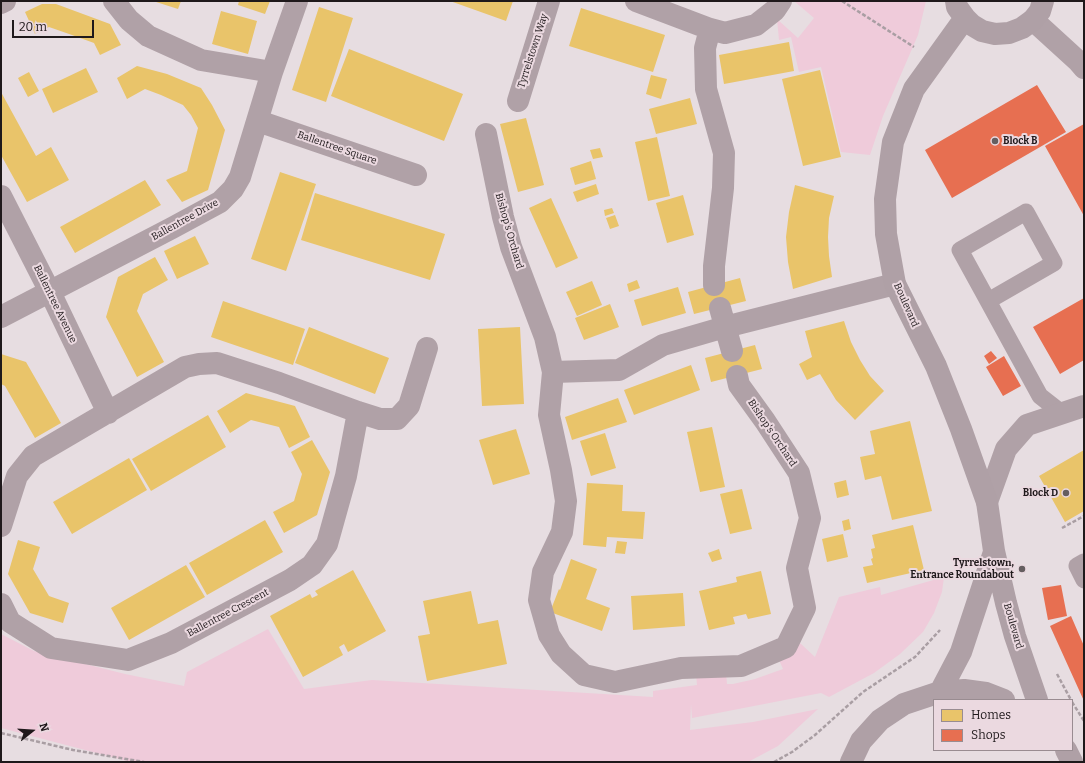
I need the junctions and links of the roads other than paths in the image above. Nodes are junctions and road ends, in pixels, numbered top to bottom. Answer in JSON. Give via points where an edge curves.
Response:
{"nodes":[{"id":1,"x":5,"y":1,"type":"edge"},
{"id":2,"x":114,"y":1,"type":"edge"},
{"id":3,"x":297,"y":1,"type":"edge"},
{"id":4,"x":549,"y":1,"type":"edge"},
{"id":5,"x":636,"y":1,"type":"edge"},
{"id":6,"x":781,"y":1,"type":"edge"},
{"id":7,"x":1044,"y":1,"type":"edge"},
{"id":8,"x":1,"y":3,"type":"edge"},
{"id":9,"x":960,"y":9,"type":"edge"},
{"id":10,"x":1033,"y":20,"type":"junction"},
{"id":11,"x":710,"y":29,"type":"junction"},
{"id":12,"x":1084,"y":68,"type":"edge"},
{"id":13,"x":272,"y":72,"type":"junction"},
{"id":14,"x":518,"y":101,"type":"dead end"},
{"id":15,"x":258,"y":121,"type":"junction"},
{"id":16,"x":486,"y":134,"type":"dead end"},
{"id":17,"x":416,"y":175,"type":"dead end"},
{"id":18,"x":1,"y":196,"type":"edge"},
{"id":19,"x":895,"y":284,"type":"junction"},
{"id":20,"x":714,"y":285,"type":"dead end"},
{"id":21,"x":50,"y":292,"type":"junction"},
{"id":22,"x":988,"y":301,"type":"junction"},
{"id":23,"x":1,"y":317,"type":"edge"},
{"id":24,"x":723,"y":317,"type":"junction"},
{"id":25,"x":427,"y":348,"type":"dead end"},
{"id":26,"x":732,"y":351,"type":"dead end"},
{"id":27,"x":554,"y":372,"type":"junction"},
{"id":28,"x":737,"y":376,"type":"dead end"},
{"id":29,"x":1084,"y":406,"type":"edge"},
{"id":30,"x":108,"y":412,"type":"junction"},
{"id":31,"x":358,"y":412,"type":"junction"},
{"id":32,"x":1063,"y":414,"type":"junction"},
{"id":33,"x":987,"y":502,"type":"junction"},
{"id":34,"x":1,"y":526,"type":"edge"},
{"id":35,"x":994,"y":551,"type":"junction"},
{"id":36,"x":1084,"y":562,"type":"edge"},
{"id":37,"x":1084,"y":580,"type":"edge"},
{"id":38,"x":1,"y":604,"type":"edge"},
{"id":39,"x":940,"y":692,"type":"junction"},
{"id":40,"x":1001,"y":699,"type":"edge"},
{"id":41,"x":1037,"y":699,"type":"edge"},
{"id":42,"x":862,"y":741,"type":"junction"},
{"id":43,"x":1066,"y":751,"type":"edge"},
{"id":44,"x":833,"y":762,"type":"edge"},
{"id":45,"x":851,"y":762,"type":"edge"},
{"id":46,"x":1072,"y":762,"type":"edge"}],
"edges":[{"from":1,"to":8,"type":"street"},
{"from":2,"to":13,"type":"street","via":[[129,20],[148,36],[201,60]]},
{"from":3,"to":13,"type":"street","name":"Ballentree Drive"},
{"from":4,"to":14,"type":"street","name":"Tyrrelstown Way"},
{"from":5,"to":11,"type":"street"},
{"from":6,"to":11,"type":"street","via":[[775,10],[756,25],[725,33]]},
{"from":7,"to":10,"type":"street"},
{"from":9,"to":10,"type":"street","via":[[972,25],[995,34],[1009,33]]},
{"from":9,"to":19,"type":"street","name":"Boulevard","via":[[934,61],[914,89],[893,142],[885,199],[886,234]]},
{"from":10,"to":12,"type":"street"},
{"from":11,"to":20,"type":"street","via":[[705,48],[706,89],[724,153]]},
{"from":13,"to":15,"type":"street","name":"Ballentree Drive"},
{"from":15,"to":17,"type":"street","name":"Ballentree Square"},
{"from":15,"to":21,"type":"street","name":"Ballentree Drive","via":[[240,177],[233,189],[220,202]]},
{"from":16,"to":27,"type":"street","name":"Bishop's Orchard","via":[[511,246],[545,337]]},
{"from":18,"to":21,"type":"street","name":"Ballentree Avenue"},
{"from":19,"to":24,"type":"street"},
{"from":19,"to":33,"type":"street","name":"Boulevard","via":[[936,366]]},
{"from":21,"to":23,"type":"street","name":"Ballentree Drive"},
{"from":21,"to":30,"type":"street","name":"Ballentree Avenue"},
{"from":22,"to":22,"type":"lane","via":[[1054,263],[1026,212],[960,250]]},
{"from":22,"to":32,"type":"lane","via":[[1040,396]]},
{"from":24,"to":26,"type":"street"},
{"from":24,"to":27,"type":"street","via":[[663,345],[619,370]]},
{"from":25,"to":31,"type":"street","via":[[409,406],[397,419],[380,419]]},
{"from":27,"to":28,"type":"street","name":"Bishop's Orchard","via":[[548,415],[562,470],[566,501],[562,532],[543,572],[539,600],[549,635],[561,654],[584,675],[615,682],[681,668],[741,666],[786,647],[805,608],[797,568],[810,518],[799,473],[739,385]]},
{"from":29,"to":32,"type":"street"},
{"from":30,"to":31,"type":"street","via":[[185,367],[217,363]]},
{"from":30,"to":34,"type":"street","via":[[33,456],[17,476]]},
{"from":31,"to":38,"type":"street","name":"Ballentree Crescent","via":[[346,476],[327,544],[312,565],[290,580],[171,643],[128,660],[51,648],[10,622]]},
{"from":32,"to":33,"type":"street","via":[[1027,425],[1006,449]]},
{"from":33,"to":35,"type":"street","name":"Boulevard"},
{"from":35,"to":39,"type":"street","name":"Boulevard","via":[[961,652]]},
{"from":35,"to":41,"type":"street","name":"Boulevard","via":[[1015,636]]},
{"from":36,"to":37,"type":"lane","via":[[1077,566]]},
{"from":39,"to":40,"type":"street","via":[[964,690],[986,693]]},
{"from":39,"to":42,"type":"street","via":[[904,704],[880,720]]},
{"from":42,"to":44,"type":"street"},
{"from":42,"to":45,"type":"street"},
{"from":43,"to":46,"type":"street"}]}
